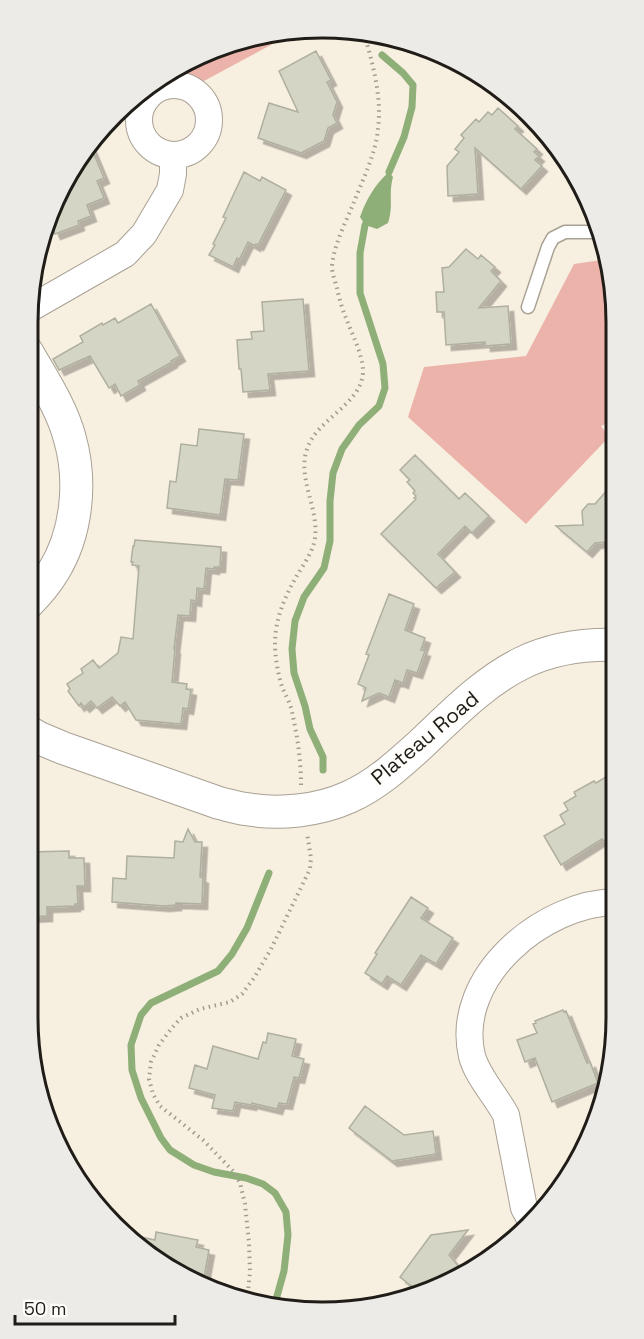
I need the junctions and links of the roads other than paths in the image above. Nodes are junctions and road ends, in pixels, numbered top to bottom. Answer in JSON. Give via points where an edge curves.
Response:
{"nodes":[{"id":1,"x":173,"y":156,"type":"dead end"},
{"id":2,"x":591,"y":231,"type":"edge"},
{"id":3,"x":38,"y":304,"type":"edge"},
{"id":4,"x":528,"y":307,"type":"dead end"},
{"id":5,"x":38,"y":378,"type":"edge"},
{"id":6,"x":38,"y":593,"type":"edge"},
{"id":7,"x":606,"y":645,"type":"edge"},
{"id":8,"x":38,"y":737,"type":"edge"},
{"id":9,"x":606,"y":903,"type":"edge"},
{"id":10,"x":527,"y":1214,"type":"edge"}],
"edges":[{"from":1,"to":3,"type":"street","via":[[170,190],[135,245]]},
{"from":2,"to":4,"type":"lane","via":[[565,232],[553,238]]},
{"from":5,"to":6,"type":"street","via":[[60,411],[70,438],[76,492],[65,548]]},
{"from":7,"to":8,"type":"street","name":"Plateau Road","via":[[549,653],[522,663],[478,692],[371,785],[349,797],[303,810],[271,812],[219,803]]},
{"from":9,"to":10,"type":"street","via":[[576,908],[533,931],[498,960],[472,1008],[472,1058],[506,1115]]}]}
